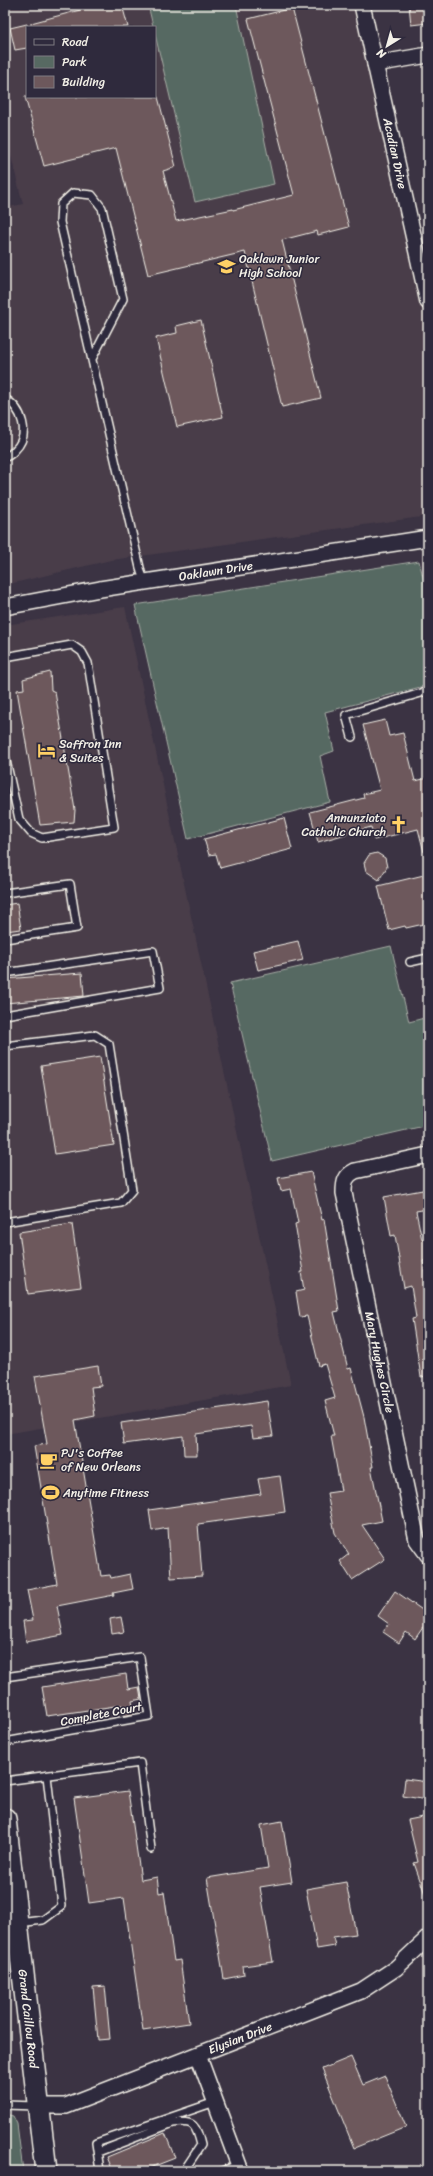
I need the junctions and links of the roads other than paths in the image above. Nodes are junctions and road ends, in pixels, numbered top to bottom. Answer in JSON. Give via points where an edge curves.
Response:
{"nodes":[{"id":1,"x":362,"y":5,"type":"edge"},
{"id":2,"x":428,"y":55,"type":"edge"},
{"id":3,"x":375,"y":64,"type":"junction"},
{"id":4,"x":428,"y":302,"type":"edge"},
{"id":5,"x":92,"y":359,"type":"junction"},
{"id":6,"x":5,"y":399,"type":"edge"},
{"id":7,"x":5,"y":457,"type":"edge"},
{"id":8,"x":428,"y":538,"type":"edge"},
{"id":9,"x":145,"y":582,"type":"junction"},
{"id":10,"x":5,"y":607,"type":"edge"},
{"id":11,"x":5,"y":657,"type":"edge"},
{"id":12,"x":428,"y":691,"type":"edge"},
{"id":13,"x":352,"y":737,"type":"dead end"},
{"id":14,"x":5,"y":756,"type":"edge"},
{"id":15,"x":5,"y":893,"type":"edge"},
{"id":16,"x":5,"y":939,"type":"edge"},
{"id":17,"x":428,"y":958,"type":"edge"},
{"id":18,"x":410,"y":962,"type":"dead end"},
{"id":19,"x":5,"y":974,"type":"edge"},
{"id":20,"x":5,"y":1015,"type":"edge"},
{"id":21,"x":5,"y":1046,"type":"edge"},
{"id":22,"x":428,"y":1155,"type":"edge"},
{"id":23,"x":5,"y":1222,"type":"edge"},
{"id":24,"x":428,"y":1555,"type":"edge"},
{"id":25,"x":5,"y":1677,"type":"edge"},
{"id":26,"x":5,"y":1742,"type":"edge"},
{"id":27,"x":47,"y":1776,"type":"junction"},
{"id":28,"x":5,"y":1781,"type":"edge"},
{"id":29,"x":5,"y":1819,"type":"edge"},
{"id":30,"x":5,"y":1823,"type":"edge"},
{"id":31,"x":151,"y":1850,"type":"dead end"},
{"id":32,"x":17,"y":1924,"type":"junction"},
{"id":33,"x":428,"y":1938,"type":"edge"},
{"id":34,"x":198,"y":2055,"type":"junction"},
{"id":35,"x":215,"y":2102,"type":"junction"},
{"id":36,"x":5,"y":2105,"type":"edge"},
{"id":37,"x":38,"y":2106,"type":"junction"},
{"id":38,"x":98,"y":2152,"type":"junction"},
{"id":39,"x":240,"y":2168,"type":"edge"},
{"id":40,"x":46,"y":2171,"type":"edge"},
{"id":41,"x":100,"y":2171,"type":"edge"},
{"id":42,"x":187,"y":2171,"type":"edge"},
{"id":43,"x":222,"y":2171,"type":"edge"}],
"edges":[{"from":1,"to":3,"type":"street","name":"Acadian Drive"},
{"from":2,"to":3,"type":"street"},
{"from":3,"to":4,"type":"street","name":"Acadian Drive"},
{"from":5,"to":5,"type":"lane","via":[[60,222],[61,204],[73,193],[92,195],[102,208],[123,299]]},
{"from":5,"to":9,"type":"lane"},
{"from":6,"to":7,"type":"lane","via":[[14,404],[24,423],[18,447]]},
{"from":8,"to":9,"type":"street","name":"Oaklawn Drive"},
{"from":9,"to":10,"type":"street","name":"Oaklawn Drive"},
{"from":11,"to":14,"type":"lane","via":[[72,645],[82,652],[88,663],[114,827],[42,838],[30,833],[19,819]]},
{"from":12,"to":13,"type":"lane","via":[[346,715]]},
{"from":15,"to":16,"type":"lane","via":[[70,884],[77,928]]},
{"from":17,"to":18,"type":"lane"},
{"from":19,"to":20,"type":"lane","via":[[153,951],[160,988]]},
{"from":21,"to":23,"type":"lane","via":[[95,1035],[109,1044],[132,1190],[121,1203]]},
{"from":22,"to":24,"type":"street","name":"Mary Hughes Circle","via":[[355,1171],[344,1181],[344,1193],[417,1540]]},
{"from":25,"to":26,"type":"lane","name":"Complete Court","via":[[140,1657],[149,1716]]},
{"from":27,"to":28,"type":"lane"},
{"from":27,"to":31,"type":"lane","via":[[140,1763]]},
{"from":27,"to":32,"type":"lane","via":[[62,1906],[43,1920]]},
{"from":29,"to":30,"type":"main road","name":"Grand Caillou Road"},
{"from":30,"to":32,"type":"main road","name":"Grand Caillou Road"},
{"from":32,"to":37,"type":"main road","name":"Grand Caillou Road"},
{"from":33,"to":34,"type":"street","name":"Elysian Drive","via":[[396,1968],[361,1991]]},
{"from":34,"to":35,"type":"street"},
{"from":34,"to":37,"type":"street","name":"Elysian Drive","via":[[66,2106]]},
{"from":35,"to":38,"type":"lane","via":[[96,2143]]},
{"from":35,"to":39,"type":"street"},
{"from":36,"to":37,"type":"lane"},
{"from":37,"to":40,"type":"main road","name":"Grand Caillou Road"},
{"from":38,"to":41,"type":"lane"},
{"from":38,"to":42,"type":"lane","via":[[173,2124],[191,2123],[197,2128],[201,2144],[187,2166]]},
{"from":39,"to":43,"type":"lane"}]}
